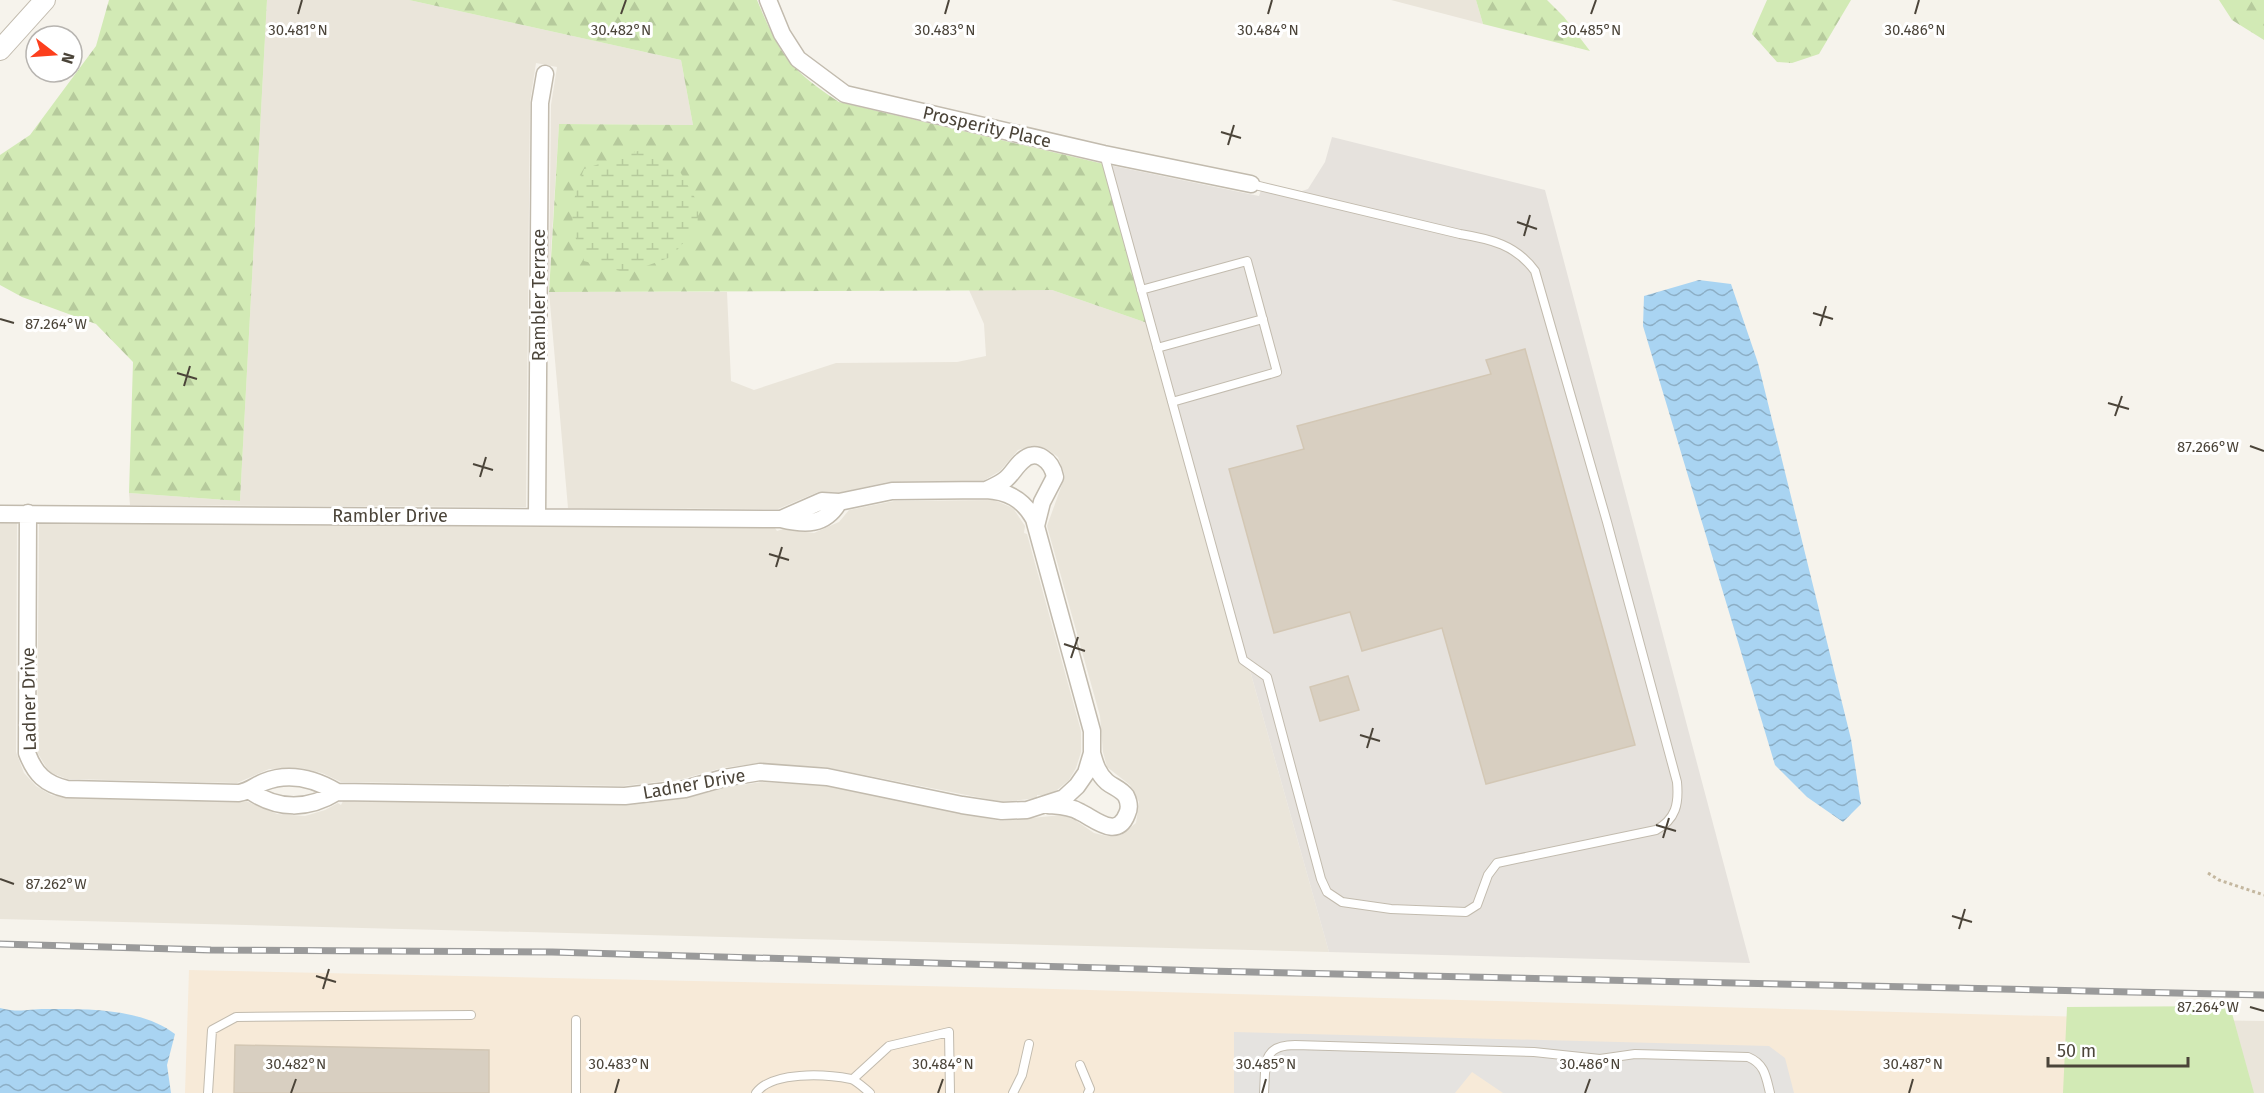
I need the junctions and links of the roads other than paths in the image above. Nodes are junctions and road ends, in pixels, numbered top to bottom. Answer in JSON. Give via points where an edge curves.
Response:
{"nodes":[{"id":1,"x":45,"y":0,"type":"edge"},
{"id":2,"x":768,"y":0,"type":"edge"},
{"id":3,"x":0,"y":50,"type":"edge"},
{"id":4,"x":545,"y":74,"type":"dead end"},
{"id":5,"x":1104,"y":154,"type":"junction"},
{"id":6,"x":1251,"y":184,"type":"joint"},
{"id":7,"x":1141,"y":290,"type":"junction"},
{"id":8,"x":1263,"y":319,"type":"junction"},
{"id":9,"x":1157,"y":348,"type":"junction"},
{"id":10,"x":1172,"y":402,"type":"junction"},
{"id":11,"x":986,"y":490,"type":"junction"},
{"id":12,"x":28,"y":513,"type":"junction"},
{"id":13,"x":0,"y":514,"type":"edge"},
{"id":14,"x":537,"y":517,"type":"junction"},
{"id":15,"x":1036,"y":526,"type":"junction"},
{"id":16,"x":1092,"y":753,"type":"junction"},
{"id":17,"x":250,"y":791,"type":"junction"},
{"id":18,"x":336,"y":792,"type":"junction"},
{"id":19,"x":1048,"y":805,"type":"junction"},
{"id":20,"x":471,"y":1015,"type":"dead end"},
{"id":21,"x":576,"y":1020,"type":"dead end"},
{"id":22,"x":1029,"y":1044,"type":"dead end"},
{"id":23,"x":1080,"y":1065,"type":"dead end"},
{"id":24,"x":853,"y":1079,"type":"junction"},
{"id":25,"x":208,"y":1093,"type":"edge"},
{"id":26,"x":576,"y":1093,"type":"edge"},
{"id":27,"x":756,"y":1093,"type":"edge"},
{"id":28,"x":870,"y":1093,"type":"edge"},
{"id":29,"x":950,"y":1093,"type":"edge"},
{"id":30,"x":1013,"y":1093,"type":"edge"},
{"id":31,"x":1088,"y":1093,"type":"edge"},
{"id":32,"x":1264,"y":1093,"type":"edge"},
{"id":33,"x":1770,"y":1093,"type":"edge"}],
"edges":[{"from":1,"to":3,"type":"street"},
{"from":2,"to":5,"type":"street","name":"Prosperity Place","via":[[798,59],[845,94]]},
{"from":4,"to":14,"type":"street","name":"Rambler Terrace","via":[[540,103]]},
{"from":5,"to":6,"type":"street","name":"Prosperity Place"},
{"from":5,"to":7,"type":"lane"},
{"from":6,"to":10,"type":"lane","via":[[1491,239],[1525,258],[1535,271],[1677,782],[1674,815],[1656,830],[1497,863],[1477,905],[1466,912],[1342,902],[1327,892],[1267,677],[1242,660]]},
{"from":7,"to":8,"type":"lane","via":[[1247,261]]},
{"from":7,"to":9,"type":"lane"},
{"from":8,"to":9,"type":"lane"},
{"from":8,"to":10,"type":"lane","via":[[1277,372]]},
{"from":9,"to":10,"type":"lane"},
{"from":11,"to":14,"type":"street","name":"Rambler Drive","via":[[892,491],[839,502],[822,501],[781,519]]},
{"from":11,"to":15,"type":"street","name":"Rambler Drive","via":[[1014,497],[1030,512]]},
{"from":11,"to":15,"type":"street","via":[[1008,478],[1023,459],[1032,455],[1049,461],[1054,477]]},
{"from":12,"to":13,"type":"street","name":"Rambler Drive"},
{"from":12,"to":14,"type":"street","name":"Rambler Drive"},
{"from":12,"to":17,"type":"street","name":"Ladner Drive","via":[[27,753],[32,768],[53,786],[67,789]]},
{"from":15,"to":16,"type":"street","name":"Ladner Drive","via":[[1089,718]]},
{"from":16,"to":19,"type":"street","name":"Ladner Drive","via":[[1077,786]]},
{"from":16,"to":19,"type":"street","name":"Ladner Drive","via":[[1097,770],[1128,801],[1129,811],[1124,820],[1108,827],[1079,811]]},
{"from":17,"to":18,"type":"street","name":"Ladner Drive","via":[[280,805],[304,806]]},
{"from":17,"to":18,"type":"street","name":"Ladner Drive","via":[[274,778],[302,778],[320,782]]},
{"from":18,"to":19,"type":"street","name":"Ladner Drive","via":[[625,796],[685,789],[760,772],[827,777],[1002,811]]},
{"from":20,"to":25,"type":"lane","via":[[236,1017],[212,1030]]},
{"from":21,"to":26,"type":"lane"},
{"from":22,"to":30,"type":"lane"},
{"from":23,"to":31,"type":"lane","via":[[1090,1089]]},
{"from":24,"to":27,"type":"lane","via":[[785,1076],[763,1084]]},
{"from":24,"to":28,"type":"lane"},
{"from":24,"to":29,"type":"lane","via":[[889,1046],[949,1032]]},
{"from":32,"to":33,"type":"lane","via":[[1271,1050],[1280,1045],[1295,1045],[1534,1052],[1600,1059],[1635,1054],[1748,1057],[1764,1070]]}]}
